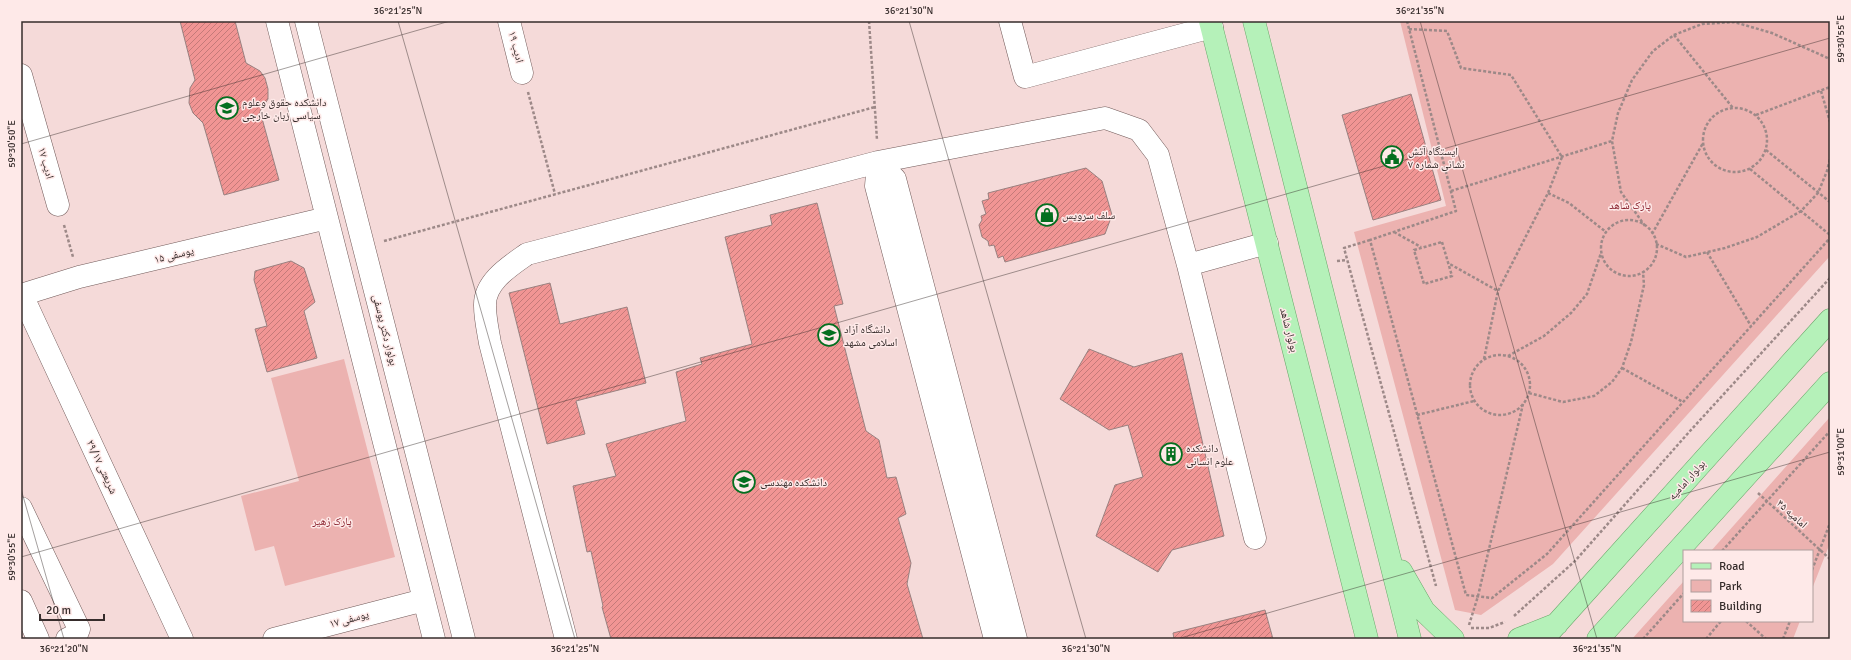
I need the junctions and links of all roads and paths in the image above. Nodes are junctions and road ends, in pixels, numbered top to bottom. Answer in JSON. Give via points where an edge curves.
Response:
{"nodes":[{"id":1,"x":277,"y":21,"type":"edge"},
{"id":2,"x":306,"y":21,"type":"edge"},
{"id":3,"x":509,"y":21,"type":"edge"},
{"id":4,"x":869,"y":21,"type":"edge"},
{"id":5,"x":1010,"y":21,"type":"edge"},
{"id":6,"x":1254,"y":21,"type":"edge"},
{"id":7,"x":1407,"y":21,"type":"edge"},
{"id":8,"x":1211,"y":24,"type":"edge"},
{"id":9,"x":1409,"y":29,"type":"junction"},
{"id":10,"x":1674,"y":35,"type":"junction"},
{"id":11,"x":1830,"y":59,"type":"edge"},
{"id":12,"x":522,"y":72,"type":"joint"},
{"id":13,"x":22,"y":79,"type":"edge"},
{"id":14,"x":1830,"y":87,"type":"edge"},
{"id":15,"x":1821,"y":91,"type":"junction"},
{"id":16,"x":875,"y":107,"type":"junction"},
{"id":17,"x":1733,"y":108,"type":"junction"},
{"id":18,"x":1756,"y":115,"type":"junction"},
{"id":19,"x":1830,"y":122,"type":"edge"},
{"id":20,"x":1612,"y":141,"type":"junction"},
{"id":21,"x":1703,"y":143,"type":"junction"},
{"id":22,"x":1766,"y":150,"type":"junction"},
{"id":23,"x":1562,"y":157,"type":"junction"},
{"id":24,"x":1830,"y":159,"type":"edge"},
{"id":25,"x":878,"y":162,"type":"junction"},
{"id":26,"x":1750,"y":169,"type":"junction"},
{"id":27,"x":1451,"y":191,"type":"junction"},
{"id":28,"x":1548,"y":192,"type":"junction"},
{"id":29,"x":1818,"y":193,"type":"junction"},
{"id":30,"x":555,"y":194,"type":"junction"},
{"id":31,"x":1830,"y":202,"type":"edge"},
{"id":32,"x":58,"y":205,"type":"joint"},
{"id":33,"x":1801,"y":211,"type":"junction"},
{"id":34,"x":327,"y":218,"type":"junction"},
{"id":35,"x":1645,"y":226,"type":"junction"},
{"id":36,"x":1393,"y":232,"type":"junction"},
{"id":37,"x":1606,"y":232,"type":"junction"},
{"id":38,"x":1652,"y":234,"type":"junction"},
{"id":39,"x":1830,"y":237,"type":"edge"},
{"id":40,"x":1370,"y":240,"type":"junction"},
{"id":41,"x":1267,"y":243,"type":"junction"},
{"id":42,"x":1656,"y":244,"type":"junction"},
{"id":43,"x":364,"y":246,"type":"junction"},
{"id":44,"x":1421,"y":247,"type":"junction"},
{"id":45,"x":1707,"y":252,"type":"junction"},
{"id":46,"x":1602,"y":253,"type":"junction"},
{"id":47,"x":1448,"y":263,"type":"junction"},
{"id":48,"x":1188,"y":265,"type":"junction"},
{"id":49,"x":1643,"y":272,"type":"junction"},
{"id":50,"x":79,"y":278,"type":"junction"},
{"id":51,"x":1830,"y":278,"type":"edge"},
{"id":52,"x":1498,"y":291,"type":"junction"},
{"id":53,"x":21,"y":295,"type":"edge"},
{"id":54,"x":1830,"y":320,"type":"edge"},
{"id":55,"x":1751,"y":326,"type":"junction"},
{"id":56,"x":1507,"y":356,"type":"junction"},
{"id":57,"x":1484,"y":359,"type":"junction"},
{"id":58,"x":1622,"y":368,"type":"junction"},
{"id":59,"x":1830,"y":383,"type":"edge"},
{"id":60,"x":1529,"y":393,"type":"junction"},
{"id":61,"x":1474,"y":400,"type":"junction"},
{"id":62,"x":1683,"y":402,"type":"junction"},
{"id":63,"x":1524,"y":404,"type":"junction"},
{"id":64,"x":1417,"y":415,"type":"junction"},
{"id":65,"x":1830,"y":431,"type":"edge"},
{"id":66,"x":1743,"y":479,"type":"junction"},
{"id":67,"x":1766,"y":502,"type":"junction"},
{"id":68,"x":21,"y":508,"type":"edge"},
{"id":69,"x":1830,"y":523,"type":"edge"},
{"id":70,"x":1256,"y":538,"type":"dead end"},
{"id":71,"x":1387,"y":547,"type":"junction"},
{"id":72,"x":1723,"y":550,"type":"edge"},
{"id":73,"x":1820,"y":550,"type":"junction"},
{"id":74,"x":1830,"y":559,"type":"edge"},
{"id":75,"x":1813,"y":568,"type":"edge"},
{"id":76,"x":1437,"y":587,"type":"dead end"},
{"id":77,"x":1683,"y":594,"type":"edge"},
{"id":78,"x":1478,"y":596,"type":"junction"},
{"id":79,"x":1356,"y":597,"type":"junction"},
{"id":80,"x":424,"y":600,"type":"junction"},
{"id":81,"x":21,"y":601,"type":"edge"},
{"id":82,"x":1720,"y":622,"type":"edge"},
{"id":83,"x":1747,"y":622,"type":"edge"},
{"id":84,"x":1790,"y":622,"type":"edge"},
{"id":85,"x":1551,"y":631,"type":"edge"},
{"id":86,"x":38,"y":639,"type":"edge"},
{"id":87,"x":67,"y":639,"type":"edge"},
{"id":88,"x":182,"y":639,"type":"edge"},
{"id":89,"x":274,"y":639,"type":"edge"},
{"id":90,"x":434,"y":639,"type":"edge"},
{"id":91,"x":464,"y":639,"type":"edge"},
{"id":92,"x":566,"y":639,"type":"edge"},
{"id":93,"x":995,"y":639,"type":"edge"},
{"id":94,"x":1016,"y":639,"type":"edge"},
{"id":95,"x":1358,"y":639,"type":"edge"},
{"id":96,"x":1367,"y":639,"type":"edge"},
{"id":97,"x":1410,"y":639,"type":"edge"},
{"id":98,"x":1453,"y":639,"type":"edge"},
{"id":99,"x":1519,"y":639,"type":"edge"},
{"id":100,"x":1598,"y":639,"type":"edge"},
{"id":101,"x":1643,"y":639,"type":"edge"},
{"id":102,"x":1706,"y":639,"type":"edge"},
{"id":103,"x":1766,"y":639,"type":"edge"},
{"id":104,"x":1783,"y":639,"type":"edge"}],
"edges":[{"from":1,"to":34,"type":"street"},
{"from":2,"to":43,"type":"street","name":"بولوار دکتر یوسفی"},
{"from":3,"to":12,"type":"street","name":"ادیب ۱۹"},
{"from":4,"to":16,"type":"path"},
{"from":5,"to":8,"type":"street","via":[[1025,77]]},
{"from":6,"to":71,"type":"main road"},
{"from":7,"to":9,"type":"path"},
{"from":8,"to":41,"type":"main road","name":"بولوار شاهد"},
{"from":9,"to":23,"type":"path","via":[[1447,31],[1461,68],[1510,75]]},
{"from":9,"to":27,"type":"path"},
{"from":10,"to":11,"type":"path","via":[[1702,24],[1734,22],[1772,33]]},
{"from":10,"to":17,"type":"path"},
{"from":10,"to":20,"type":"path","via":[[1653,51],[1632,80],[1618,112]]},
{"from":12,"to":30,"type":"path"},
{"from":13,"to":32,"type":"street","name":"ادیب ۱۷"},
{"from":14,"to":15,"type":"path"},
{"from":15,"to":18,"type":"path"},
{"from":15,"to":19,"type":"path"},
{"from":16,"to":25,"type":"path"},
{"from":16,"to":30,"type":"path"},
{"from":17,"to":18,"type":"path"},
{"from":17,"to":21,"type":"path","via":[[1723,110],[1711,120],[1704,133]]},
{"from":18,"to":22,"type":"path","via":[[1766,131]]},
{"from":20,"to":23,"type":"path"},
{"from":20,"to":35,"type":"path","via":[[1621,192]]},
{"from":21,"to":26,"type":"path","via":[[1706,153],[1720,169],[1740,172]]},
{"from":21,"to":38,"type":"path"},
{"from":22,"to":26,"type":"path","via":[[1757,164]]},
{"from":22,"to":29,"type":"path"},
{"from":23,"to":27,"type":"path"},
{"from":23,"to":28,"type":"path"},
{"from":24,"to":29,"type":"path"},
{"from":25,"to":48,"type":"street","via":[[1105,118],[1139,130],[1158,155]]},
{"from":25,"to":92,"type":"street","via":[[527,254],[491,284],[485,304],[490,343]]},
{"from":25,"to":93,"type":"street","via":[[876,186]]},
{"from":25,"to":94,"type":"street","via":[[895,179]]},
{"from":26,"to":33,"type":"path"},
{"from":27,"to":36,"type":"path","via":[[1456,211]]},
{"from":28,"to":37,"type":"path","via":[[1569,203]]},
{"from":28,"to":52,"type":"path"},
{"from":29,"to":31,"type":"path"},
{"from":29,"to":33,"type":"path"},
{"from":30,"to":43,"type":"path"},
{"from":32,"to":50,"type":"path"},
{"from":33,"to":39,"type":"path"},
{"from":33,"to":45,"type":"path","via":[[1757,236]]},
{"from":34,"to":50,"type":"street","name":"یوسفی ۱۵"},
{"from":34,"to":80,"type":"street"},
{"from":35,"to":37,"type":"path","via":[[1629,220],[1612,226]]},
{"from":35,"to":38,"type":"path"},
{"from":36,"to":40,"type":"path"},
{"from":36,"to":44,"type":"path"},
{"from":37,"to":46,"type":"path","via":[[1601,245]]},
{"from":38,"to":42,"type":"path"},
{"from":39,"to":55,"type":"path"},
{"from":40,"to":64,"type":"path"},
{"from":40,"to":76,"type":"path","via":[[1344,248]]},
{"from":41,"to":48,"type":"street"},
{"from":41,"to":79,"type":"main road","name":"بولوار شاهد"},
{"from":42,"to":45,"type":"path","via":[[1686,257]]},
{"from":42,"to":49,"type":"path","via":[[1654,260]]},
{"from":43,"to":91,"type":"street","name":"بولوار دکتر یوسفی"},
{"from":44,"to":47,"type":"path","via":[[1442,242]]},
{"from":44,"to":47,"type":"path","via":[[1414,250],[1424,284],[1452,276]]},
{"from":45,"to":55,"type":"path"},
{"from":46,"to":49,"type":"path","via":[[1604,261],[1617,273],[1630,276]]},
{"from":46,"to":56,"type":"path","via":[[1587,294],[1571,313],[1544,336]]},
{"from":47,"to":52,"type":"path"},
{"from":48,"to":70,"type":"street"},
{"from":49,"to":58,"type":"path","via":[[1644,285],[1631,342]]},
{"from":50,"to":53,"type":"street","name":"یوسفی ۱۵"},
{"from":51,"to":78,"type":"path","via":[[1559,577],[1510,620],[1489,628],[1468,628]]},
{"from":52,"to":57,"type":"path"},
{"from":53,"to":88,"type":"street","name":"شریعتی ۲۹/۱۷"},
{"from":54,"to":85,"type":"main road","name":"بولوار امامیه"},
{"from":55,"to":62,"type":"path"},
{"from":56,"to":57,"type":"path"},
{"from":56,"to":60,"type":"path","via":[[1523,366],[1528,375]]},
{"from":57,"to":61,"type":"path","via":[[1472,373],[1470,392]]},
{"from":58,"to":60,"type":"path","via":[[1612,382],[1594,396],[1563,402]]},
{"from":58,"to":62,"type":"path"},
{"from":59,"to":66,"type":"main road"},
{"from":60,"to":63,"type":"path"},
{"from":61,"to":63,"type":"path","via":[[1480,408],[1498,416],[1508,415]]},
{"from":61,"to":64,"type":"path"},
{"from":62,"to":78,"type":"path","via":[[1547,554],[1492,598]]},
{"from":63,"to":78,"type":"path"},
{"from":64,"to":78,"type":"path","via":[[1466,595]]},
{"from":65,"to":67,"type":"path"},
{"from":66,"to":67,"type":"path","name":"امامیه ۴۵"},
{"from":66,"to":100,"type":"main road"},
{"from":67,"to":72,"type":"path"},
{"from":67,"to":73,"type":"path","name":"امامیه ۴۵"},
{"from":68,"to":87,"type":"street","via":[[78,629],[77,634]]},
{"from":69,"to":73,"type":"path"},
{"from":71,"to":97,"type":"main road"},
{"from":71,"to":98,"type":"main road","via":[[1424,611]]},
{"from":73,"to":74,"type":"path","name":"امامیه ۴۵"},
{"from":73,"to":75,"type":"path"},
{"from":77,"to":101,"type":"path"},
{"from":79,"to":95,"type":"main road"},
{"from":79,"to":96,"type":"main road","name":"بولوار شاهد"},
{"from":80,"to":89,"type":"street","name":"یوسفی ۱۷"},
{"from":80,"to":90,"type":"street"},
{"from":81,"to":86,"type":"street"},
{"from":82,"to":102,"type":"path"},
{"from":83,"to":103,"type":"path"},
{"from":84,"to":104,"type":"path"},
{"from":85,"to":99,"type":"main road"}]}
